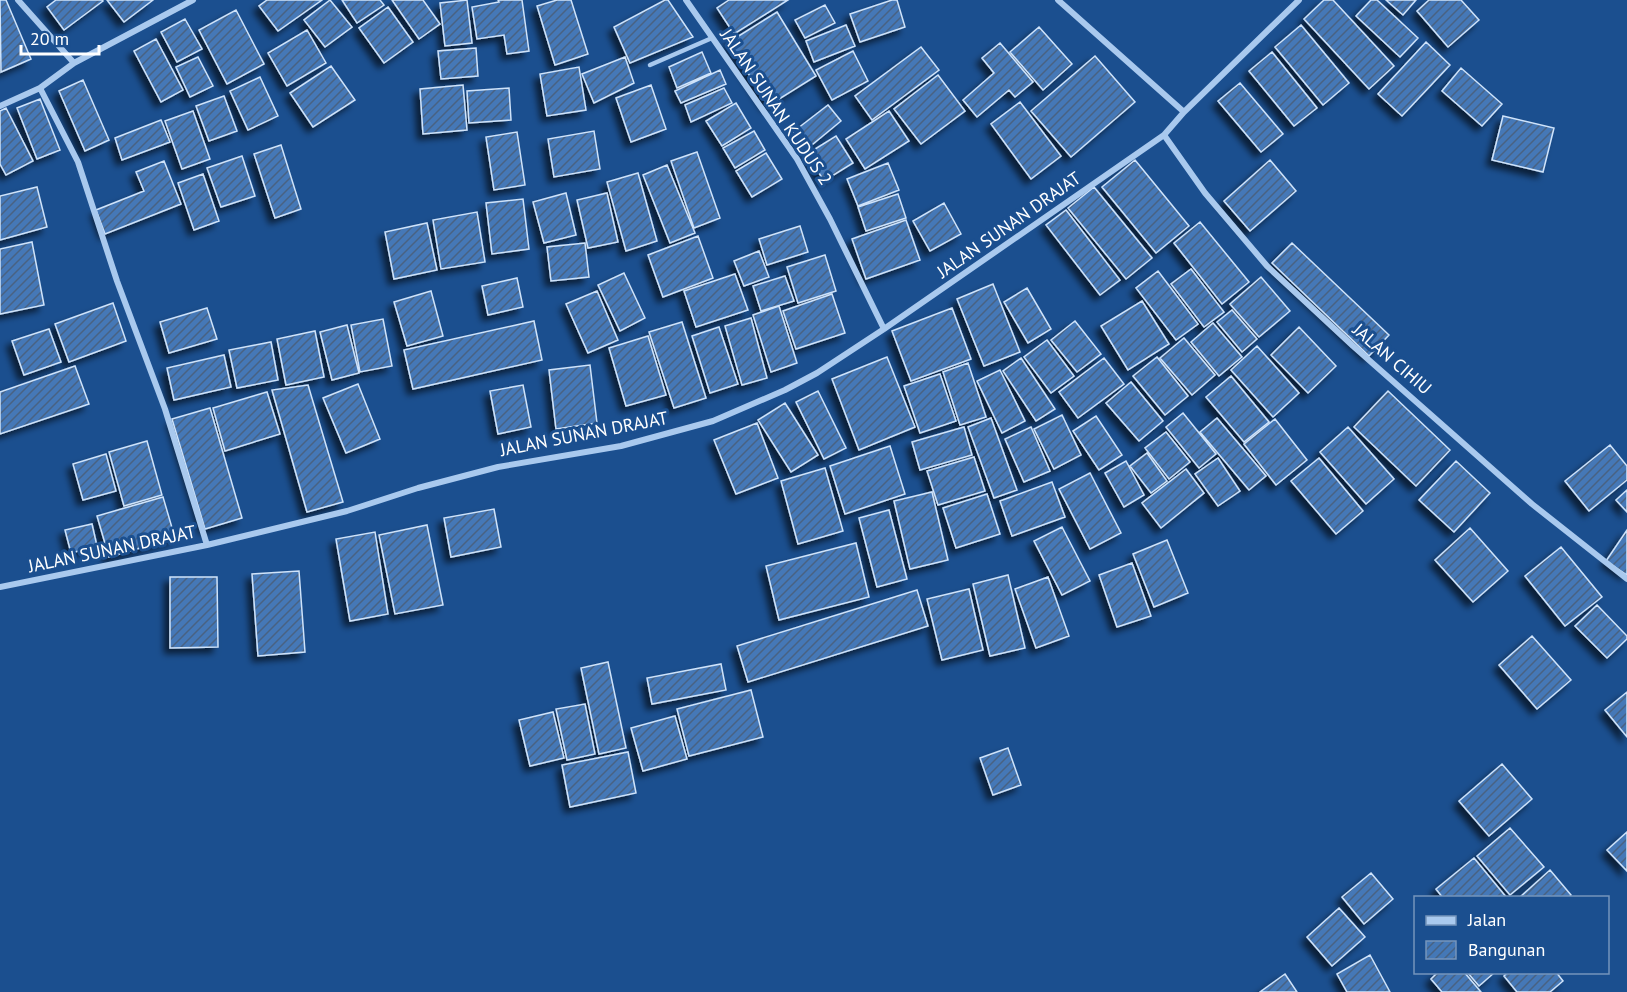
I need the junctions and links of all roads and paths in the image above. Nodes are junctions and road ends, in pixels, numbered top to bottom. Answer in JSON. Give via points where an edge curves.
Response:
{"nodes":[{"id":1,"x":18,"y":0,"type":"edge"},
{"id":2,"x":193,"y":0,"type":"edge"},
{"id":3,"x":686,"y":0,"type":"edge"},
{"id":4,"x":1058,"y":0,"type":"edge"},
{"id":5,"x":1299,"y":0,"type":"edge"},
{"id":6,"x":712,"y":38,"type":"junction"},
{"id":7,"x":74,"y":63,"type":"junction"},
{"id":8,"x":650,"y":65,"type":"dead end"},
{"id":9,"x":40,"y":88,"type":"junction"},
{"id":10,"x":0,"y":106,"type":"edge"},
{"id":11,"x":1184,"y":112,"type":"junction"},
{"id":12,"x":1164,"y":135,"type":"junction"},
{"id":13,"x":884,"y":329,"type":"junction"},
{"id":14,"x":207,"y":544,"type":"junction"},
{"id":15,"x":1627,"y":579,"type":"edge"},
{"id":16,"x":0,"y":587,"type":"edge"}],
"edges":[{"from":1,"to":7,"type":"street"},
{"from":2,"to":7,"type":"street"},
{"from":3,"to":6,"type":"street","name":"JALAN SUNAN KUDUS 2"},
{"from":4,"to":11,"type":"street"},
{"from":5,"to":11,"type":"street","name":"JALAN SUNAN DRAJAT"},
{"from":6,"to":8,"type":"lane"},
{"from":6,"to":13,"type":"street","name":"JALAN SUNAN KUDUS 2","via":[[797,159]]},
{"from":7,"to":9,"type":"street"},
{"from":9,"to":10,"type":"street"},
{"from":9,"to":14,"type":"street","via":[[78,162],[165,409]]},
{"from":11,"to":12,"type":"street","name":"JALAN SUNAN DRAJAT"},
{"from":12,"to":13,"type":"street","name":"JALAN SUNAN DRAJAT"},
{"from":12,"to":15,"type":"street","name":"JALAN CIHIU","via":[[1205,193],[1267,266],[1532,504]]},
{"from":13,"to":14,"type":"street","name":"JALAN SUNAN DRAJAT","via":[[817,373],[713,421],[621,446],[498,467],[347,511]]},
{"from":14,"to":16,"type":"street","name":"JALAN SUNAN DRAJAT"}]}
